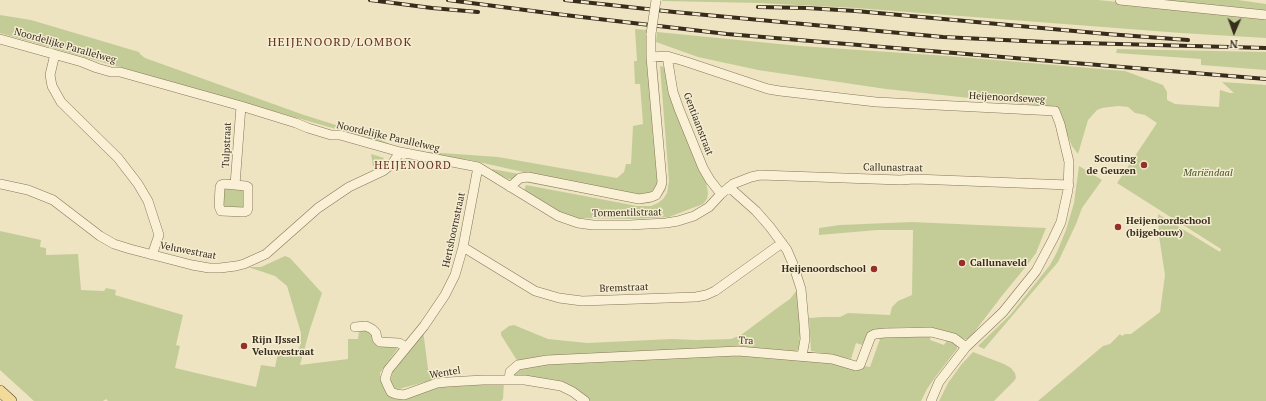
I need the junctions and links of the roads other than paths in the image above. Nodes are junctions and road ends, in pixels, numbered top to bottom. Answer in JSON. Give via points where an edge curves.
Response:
{"nodes":[{"id":1,"x":656,"y":0,"type":"edge"},
{"id":2,"x":1120,"y":0,"type":"edge"},
{"id":3,"x":1266,"y":15,"type":"edge"},
{"id":4,"x":0,"y":39,"type":"edge"},
{"id":5,"x":54,"y":54,"type":"junction"},
{"id":6,"x":668,"y":56,"type":"junction"},
{"id":7,"x":651,"y":57,"type":"junction"},
{"id":8,"x":241,"y":106,"type":"junction"},
{"id":9,"x":400,"y":152,"type":"junction"},
{"id":10,"x":478,"y":168,"type":"junction"},
{"id":11,"x":0,"y":184,"type":"edge"},
{"id":12,"x":235,"y":185,"type":"dead end"},
{"id":13,"x":1069,"y":185,"type":"junction"},
{"id":14,"x":730,"y":186,"type":"junction"},
{"id":15,"x":510,"y":187,"type":"junction"},
{"id":16,"x":721,"y":194,"type":"junction"},
{"id":17,"x":782,"y":243,"type":"junction"},
{"id":18,"x":463,"y":247,"type":"junction"},
{"id":19,"x":152,"y":255,"type":"junction"},
{"id":20,"x":431,"y":315,"type":"joint"},
{"id":21,"x":355,"y":327,"type":"dead end"},
{"id":22,"x":406,"y":347,"type":"junction"},
{"id":23,"x":966,"y":347,"type":"junction"},
{"id":24,"x":802,"y":356,"type":"junction"},
{"id":25,"x":509,"y":380,"type":"junction"},
{"id":26,"x":0,"y":391,"type":"edge"},
{"id":27,"x":11,"y":401,"type":"edge"},
{"id":28,"x":585,"y":401,"type":"edge"},
{"id":29,"x":931,"y":401,"type":"edge"}],
"edges":[{"from":1,"to":7,"type":"street","bridge":true,"via":[[651,34]]},
{"from":2,"to":3,"type":"street"},
{"from":4,"to":5,"type":"street","name":"Noordelijke Parallelweg"},
{"from":5,"to":8,"type":"street","name":"Noordelijke Parallelweg","via":[[111,72],[120,72]]},
{"from":5,"to":19,"type":"street","via":[[50,75],[60,102],[118,158],[148,202],[159,235]]},
{"from":6,"to":7,"type":"street","name":"Heijenoordseweg"},
{"from":6,"to":13,"type":"street","name":"Heijenoordseweg","via":[[780,91],[876,102],[1055,111],[1070,162]]},
{"from":6,"to":16,"type":"street","name":"Gentiaanstraat","via":[[679,109],[703,168]]},
{"from":7,"to":15,"type":"street","via":[[662,182],[656,194],[639,199],[528,177],[520,178]]},
{"from":8,"to":9,"type":"street","name":"Noordelijke Parallelweg","via":[[331,135],[340,135]]},
{"from":8,"to":12,"type":"street","name":"Tulpstraat"},
{"from":9,"to":10,"type":"street","name":"Noordelijke Parallelweg"},
{"from":9,"to":19,"type":"street","name":"Veluwestraat","via":[[392,164],[383,171],[335,195],[266,254],[244,264],[209,268]]},
{"from":10,"to":15,"type":"street","name":"Noordelijke Parallelweg"},
{"from":10,"to":18,"type":"street","name":"Hertshoornstraat"},
{"from":11,"to":19,"type":"street","name":"Veluwestraat","via":[[28,190],[53,200],[114,244]]},
{"from":13,"to":14,"type":"street","name":"Callunastraat","via":[[760,175]]},
{"from":13,"to":23,"type":"street","name":"Heijenoordseweg","via":[[1061,222],[1036,271],[1003,312]]},
{"from":14,"to":16,"type":"street","name":"Callunastraat"},
{"from":14,"to":17,"type":"street","via":[[756,211]]},
{"from":15,"to":16,"type":"street","name":"Tormentilstraat","via":[[559,217],[593,225],[678,221],[694,216],[709,207]]},
{"from":17,"to":18,"type":"street","name":"Bremstraat","via":[[706,295],[582,301],[559,298],[535,290]]},
{"from":17,"to":24,"type":"street","via":[[793,264],[800,289],[805,329]]},
{"from":18,"to":20,"type":"street","name":"Hertshoornstraat","via":[[455,275]]},
{"from":20,"to":22,"type":"street","name":"Wentel"},
{"from":21,"to":22,"type":"street","via":[[366,326],[376,333],[380,342],[399,343]]},
{"from":22,"to":25,"type":"street","name":"Wentel","via":[[388,370],[386,380],[391,392],[396,394],[404,395],[448,382]]},
{"from":23,"to":24,"type":"street","name":"Tra","via":[[954,338],[931,332],[898,332],[871,336],[860,364],[856,366],[832,359]]},
{"from":23,"to":29,"type":"street","name":"Heijenoordseweg","via":[[939,382]]},
{"from":24,"to":25,"type":"street","name":"Tra","via":[[738,351],[547,360],[518,365],[510,372]]},
{"from":25,"to":28,"type":"street","name":"Wentel","via":[[561,386]]},
{"from":26,"to":27,"type":"main road"}]}
